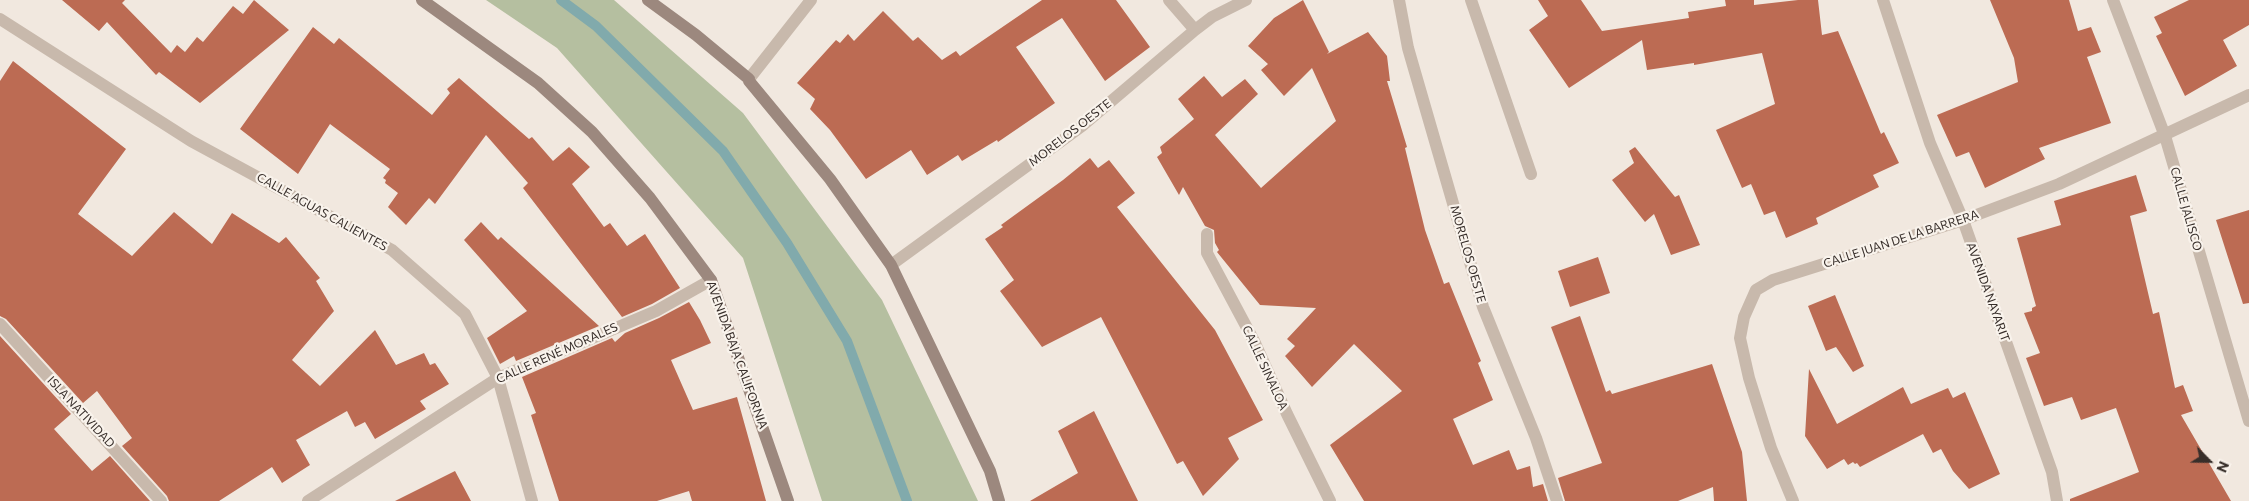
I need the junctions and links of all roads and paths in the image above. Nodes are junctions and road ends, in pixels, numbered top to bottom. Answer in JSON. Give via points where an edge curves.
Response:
{"nodes":[{"id":1,"x":422,"y":0,"type":"edge"},
{"id":2,"x":648,"y":0,"type":"edge"},
{"id":3,"x":811,"y":0,"type":"edge"},
{"id":4,"x":1169,"y":0,"type":"edge"},
{"id":5,"x":1246,"y":0,"type":"edge"},
{"id":6,"x":1399,"y":0,"type":"edge"},
{"id":7,"x":1471,"y":0,"type":"edge"},
{"id":8,"x":1883,"y":0,"type":"edge"},
{"id":9,"x":2114,"y":0,"type":"edge"},
{"id":10,"x":0,"y":19,"type":"edge"},
{"id":11,"x":1195,"y":30,"type":"junction"},
{"id":12,"x":749,"y":79,"type":"junction"},
{"id":13,"x":2249,"y":95,"type":"edge"},
{"id":14,"x":2165,"y":136,"type":"junction"},
{"id":15,"x":1531,"y":174,"type":"dead end"},
{"id":16,"x":1962,"y":220,"type":"junction"},
{"id":17,"x":1207,"y":234,"type":"dead end"},
{"id":18,"x":891,"y":265,"type":"junction"},
{"id":19,"x":711,"y":280,"type":"junction"},
{"id":20,"x":0,"y":324,"type":"edge"},
{"id":21,"x":498,"y":378,"type":"junction"},
{"id":22,"x":2249,"y":421,"type":"edge"},
{"id":23,"x":161,"y":501,"type":"edge"},
{"id":24,"x":308,"y":501,"type":"edge"},
{"id":25,"x":532,"y":501,"type":"edge"},
{"id":26,"x":788,"y":501,"type":"edge"},
{"id":27,"x":999,"y":501,"type":"edge"},
{"id":28,"x":1330,"y":501,"type":"edge"},
{"id":29,"x":1557,"y":501,"type":"edge"},
{"id":30,"x":1793,"y":501,"type":"edge"},
{"id":31,"x":2057,"y":501,"type":"edge"}],
"edges":[{"from":1,"to":19,"type":"main road","name":"AVENIDA BAJA CALIFORNIA","via":[[538,83],[592,132],[650,198]]},
{"from":2,"to":12,"type":"main road"},
{"from":3,"to":12,"type":"street"},
{"from":4,"to":11,"type":"street"},
{"from":5,"to":11,"type":"street","name":"MORELOS OESTE","via":[[1212,17]]},
{"from":6,"to":29,"type":"street","name":"MORELOS OESTE","via":[[1408,48],[1484,307],[1536,438]]},
{"from":7,"to":15,"type":"street"},
{"from":8,"to":16,"type":"street","name":"AVENIDA NAYARIT","via":[[1930,143]]},
{"from":9,"to":14,"type":"street","name":"CALLE JALISCO"},
{"from":10,"to":21,"type":"street","name":"CALLE AGUAS CALIENTES","via":[[191,141],[392,250],[466,314]]},
{"from":11,"to":18,"type":"street","name":"MORELOS OESTE","via":[[1082,126]]},
{"from":12,"to":18,"type":"main road","via":[[830,179]]},
{"from":13,"to":14,"type":"street","name":"CALLE JUAN DE LA BARRERA"},
{"from":14,"to":16,"type":"street","name":"CALLE JUAN DE LA BARRERA","via":[[2058,184]]},
{"from":14,"to":22,"type":"street","name":"CALLE JALISCO"},
{"from":16,"to":30,"type":"street","name":"CALLE JUAN DE LA BARRERA","via":[[1773,280],[1756,290],[1744,317],[1740,338],[1771,448]]},
{"from":16,"to":31,"type":"street","name":"AVENIDA NAYARIT","via":[[2052,472]]},
{"from":17,"to":28,"type":"street","name":"CALLE SINALOA","via":[[1207,253],[1254,341]]},
{"from":18,"to":27,"type":"main road","via":[[990,471]]},
{"from":19,"to":21,"type":"street","name":"CALLE RENÉ MORALES","via":[[656,311]]},
{"from":19,"to":26,"type":"main road","name":"AVENIDA BAJA CALIFORNIA"},
{"from":20,"to":23,"type":"street","name":"ISLA NATIVIDAD"},
{"from":21,"to":24,"type":"street","name":"CALLE RENÉ MORALES"},
{"from":21,"to":25,"type":"street","name":"CALLE AGUAS CALIENTES"}]}
